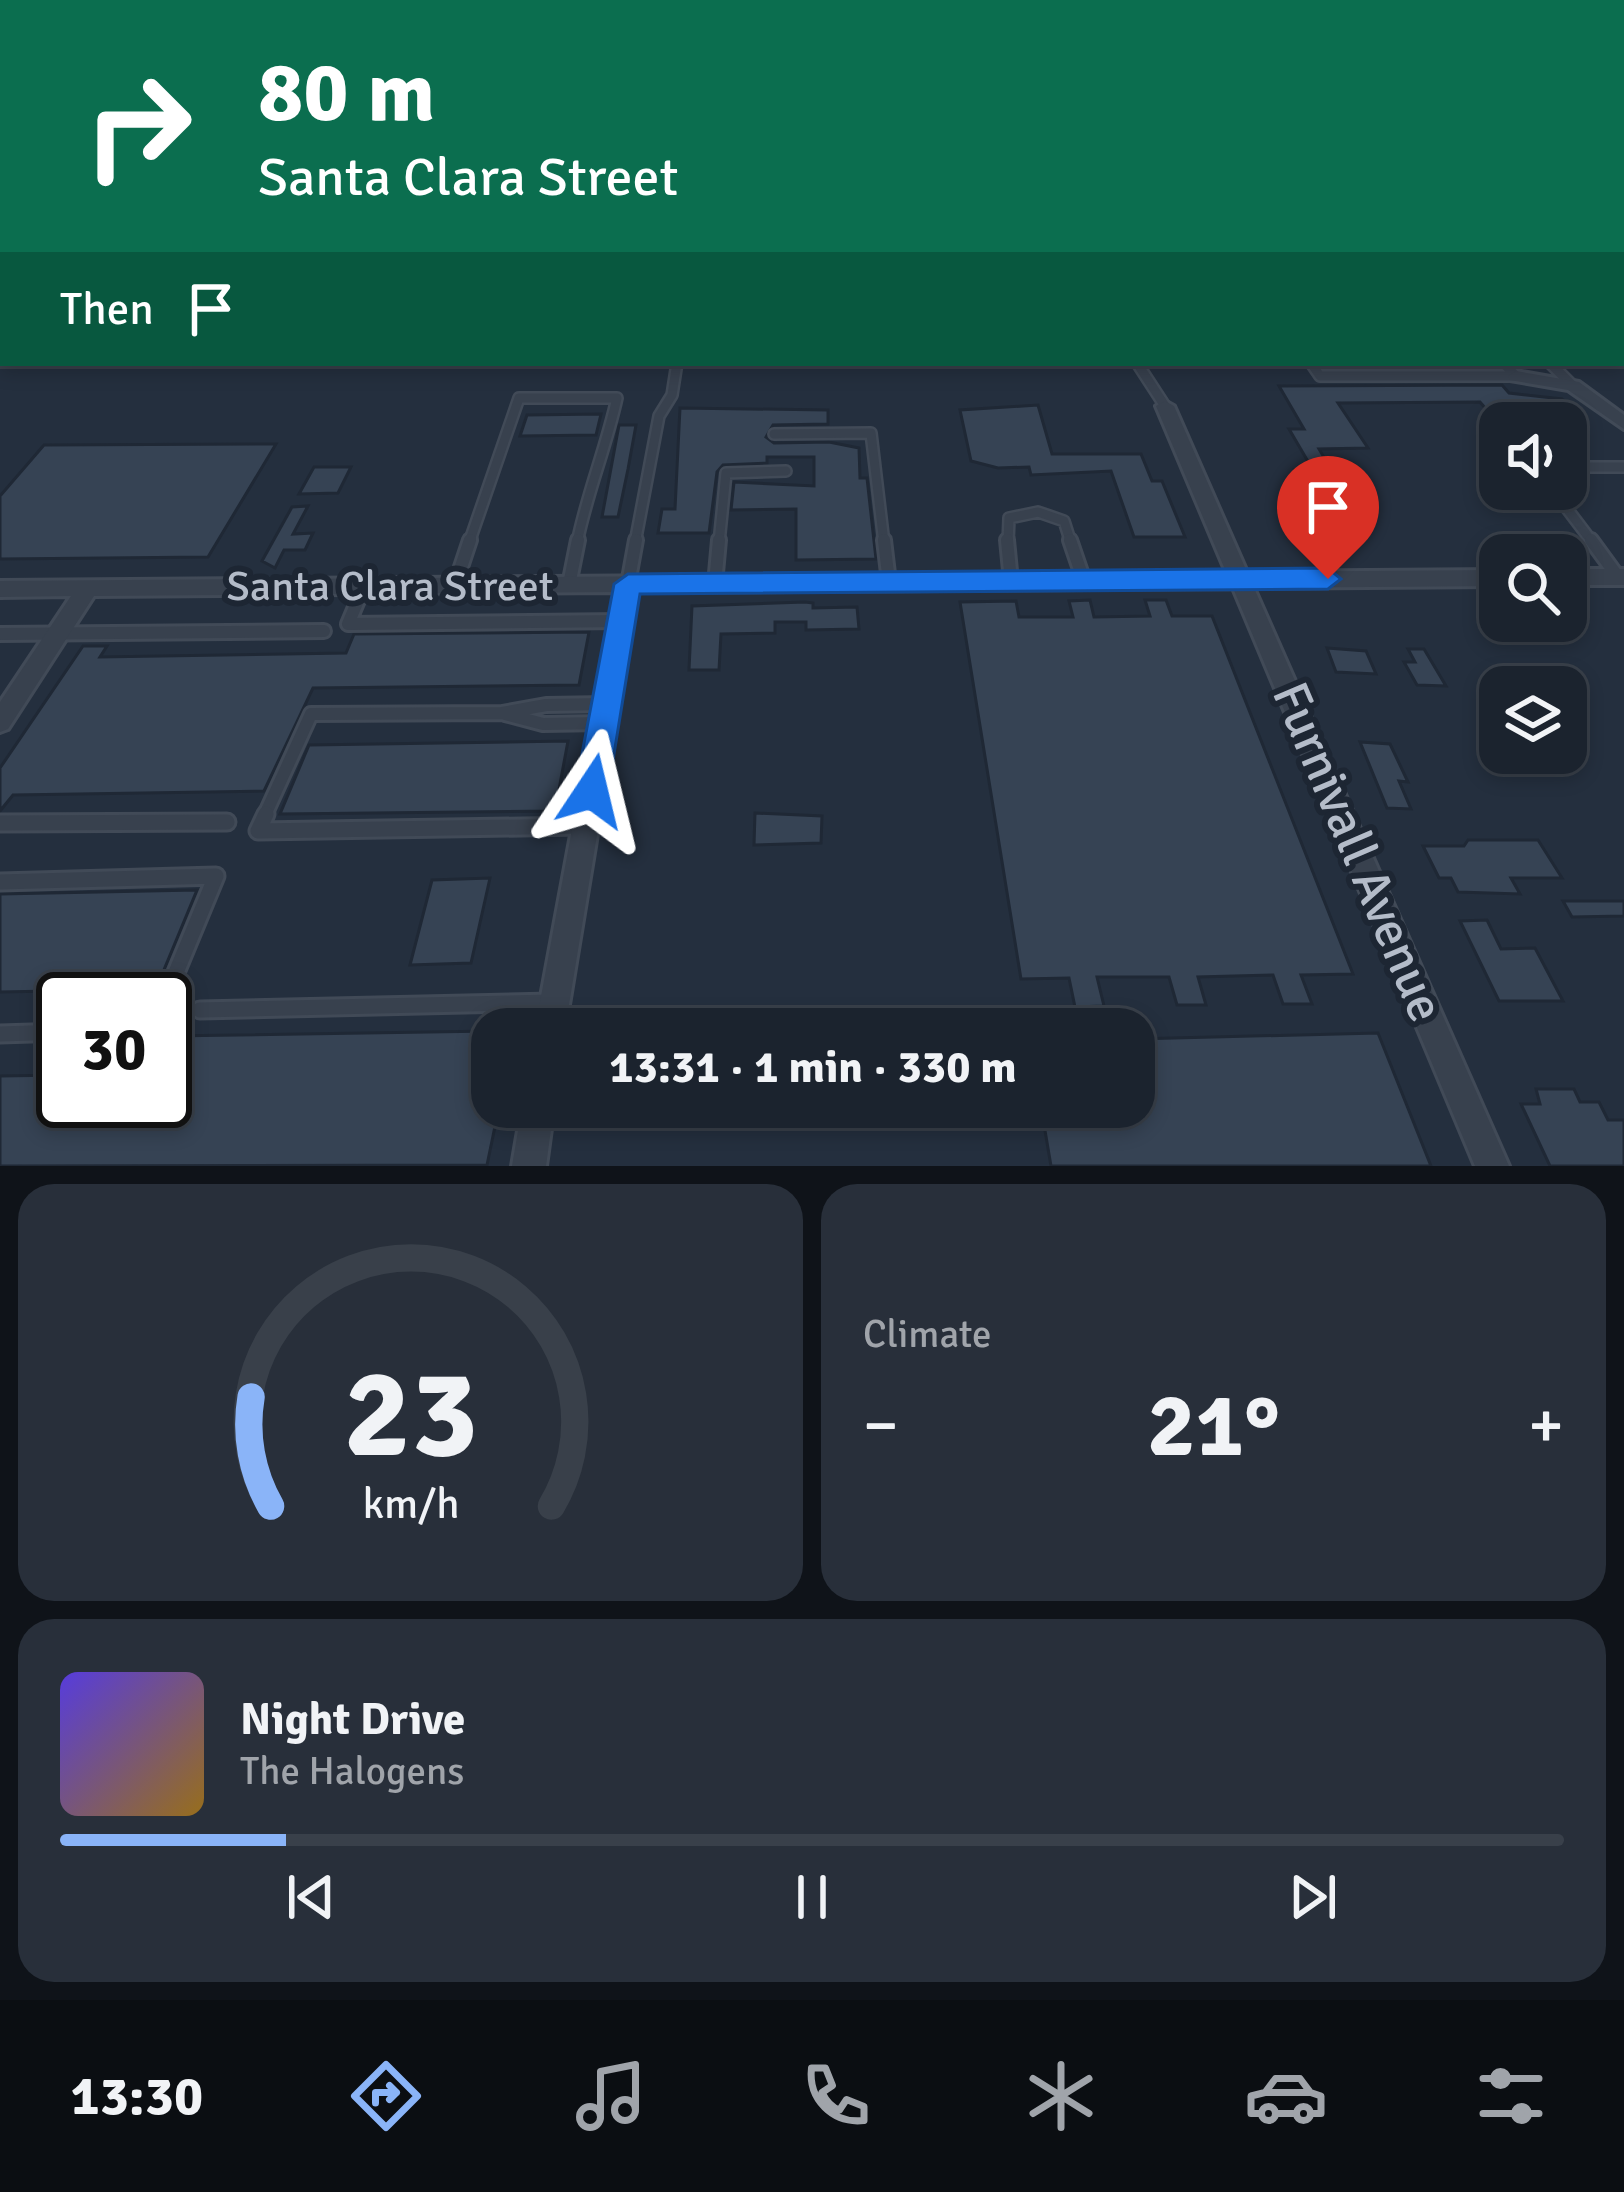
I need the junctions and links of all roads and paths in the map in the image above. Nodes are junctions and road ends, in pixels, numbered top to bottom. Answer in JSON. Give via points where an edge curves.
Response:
{"nodes":[{"id":1,"x":677,"y":366,"type":"edge"},
{"id":2,"x":1139,"y":366,"type":"edge"},
{"id":3,"x":1313,"y":366,"type":"edge"},
{"id":4,"x":1553,"y":366,"type":"edge"},
{"id":5,"x":1509,"y":370,"type":"edge"},
{"id":6,"x":1573,"y":386,"type":"junction"},
{"id":7,"x":1165,"y":406,"type":"joint"},
{"id":8,"x":1624,"y":423,"type":"edge"},
{"id":9,"x":774,"y":434,"type":"dead end"},
{"id":10,"x":1587,"y":466,"type":"edge"},
{"id":11,"x":1624,"y":466,"type":"edge"},
{"id":12,"x":786,"y":471,"type":"dead end"},
{"id":13,"x":1569,"y":510,"type":"edge"},
{"id":14,"x":1587,"y":577,"type":"edge"},
{"id":15,"x":1621,"y":577,"type":"edge"},
{"id":16,"x":1479,"y":578,"type":"edge"},
{"id":17,"x":1242,"y":579,"type":"junction"},
{"id":18,"x":1084,"y":580,"type":"junction"},
{"id":19,"x":1011,"y":581,"type":"junction"},
{"id":20,"x":889,"y":582,"type":"junction"},
{"id":21,"x":569,"y":584,"type":"junction"},
{"id":22,"x":628,"y":584,"type":"junction"},
{"id":23,"x":715,"y":584,"type":"junction"},
{"id":24,"x":455,"y":585,"type":"junction"},
{"id":25,"x":364,"y":586,"type":"junction"},
{"id":26,"x":89,"y":587,"type":"junction"},
{"id":27,"x":0,"y":589,"type":"edge"},
{"id":28,"x":622,"y":621,"type":"junction"},
{"id":29,"x":324,"y":631,"type":"dead end"},
{"id":30,"x":59,"y":633,"type":"junction"},
{"id":31,"x":0,"y":634,"type":"edge"},
{"id":32,"x":605,"y":713,"type":"junction"},
{"id":33,"x":0,"y":722,"type":"edge"},
{"id":34,"x":227,"y":822,"type":"dead end"},
{"id":35,"x":0,"y":824,"type":"edge"},
{"id":36,"x":586,"y":826,"type":"junction"},
{"id":37,"x":0,"y":882,"type":"edge"},
{"id":38,"x":175,"y":972,"type":"edge"},
{"id":39,"x":555,"y":1002,"type":"junction"},
{"id":40,"x":554,"y":1008,"type":"edge"},
{"id":41,"x":200,"y":1010,"type":"dead end"},
{"id":42,"x":36,"y":1033,"type":"edge"},
{"id":43,"x":0,"y":1034,"type":"edge"},
{"id":44,"x":535,"y":1128,"type":"edge"},
{"id":45,"x":529,"y":1166,"type":"edge"},
{"id":46,"x":1492,"y":1166,"type":"edge"}],
"edges":[{"from":1,"to":22,"type":"lane","via":[[659,416]]},
{"from":2,"to":7,"type":"lane"},
{"from":3,"to":5,"type":"lane","via":[[1320,376]]},
{"from":4,"to":6,"type":"lane"},
{"from":5,"to":6,"type":"street"},
{"from":6,"to":8,"type":"street"},
{"from":7,"to":17,"type":"street","name":"Furnivall Avenue"},
{"from":9,"to":20,"type":"lane","via":[[871,433]]},
{"from":10,"to":11,"type":"lane"},
{"from":12,"to":23,"type":"lane","via":[[726,472]]},
{"from":13,"to":15,"type":"lane"},
{"from":14,"to":15,"type":"street"},
{"from":16,"to":17,"type":"street","name":"Santa Clara Street"},
{"from":17,"to":18,"type":"street","name":"Santa Clara Street"},
{"from":17,"to":46,"type":"street","name":"Furnivall Avenue"},
{"from":18,"to":19,"type":"street","name":"Santa Clara Street"},
{"from":18,"to":19,"type":"lane","via":[[1064,521],[1034,512],[1006,526]]},
{"from":19,"to":20,"type":"street","name":"Santa Clara Street"},
{"from":20,"to":23,"type":"street","name":"Santa Clara Street"},
{"from":21,"to":22,"type":"street","name":"Santa Clara Street"},
{"from":21,"to":24,"type":"street","name":"Santa Clara Street"},
{"from":21,"to":24,"type":"lane","via":[[617,398],[520,398]]},
{"from":22,"to":23,"type":"street","name":"Santa Clara Street"},
{"from":22,"to":28,"type":"street"},
{"from":24,"to":25,"type":"street","name":"Santa Clara Street"},
{"from":25,"to":26,"type":"street","name":"Santa Clara Street"},
{"from":25,"to":28,"type":"lane","via":[[349,624]]},
{"from":26,"to":27,"type":"street","name":"Santa Clara Street"},
{"from":26,"to":30,"type":"street"},
{"from":28,"to":32,"type":"street"},
{"from":29,"to":30,"type":"lane"},
{"from":30,"to":31,"type":"lane"},
{"from":30,"to":33,"type":"street"},
{"from":32,"to":36,"type":"street"},
{"from":32,"to":36,"type":"lane","via":[[543,724],[502,713],[311,714],[258,831]]},
{"from":34,"to":35,"type":"lane"},
{"from":36,"to":39,"type":"street"},
{"from":37,"to":38,"type":"lane","via":[[216,876]]},
{"from":39,"to":40,"type":"street"},
{"from":39,"to":41,"type":"lane"},
{"from":42,"to":43,"type":"lane"},
{"from":44,"to":45,"type":"street"}]}
